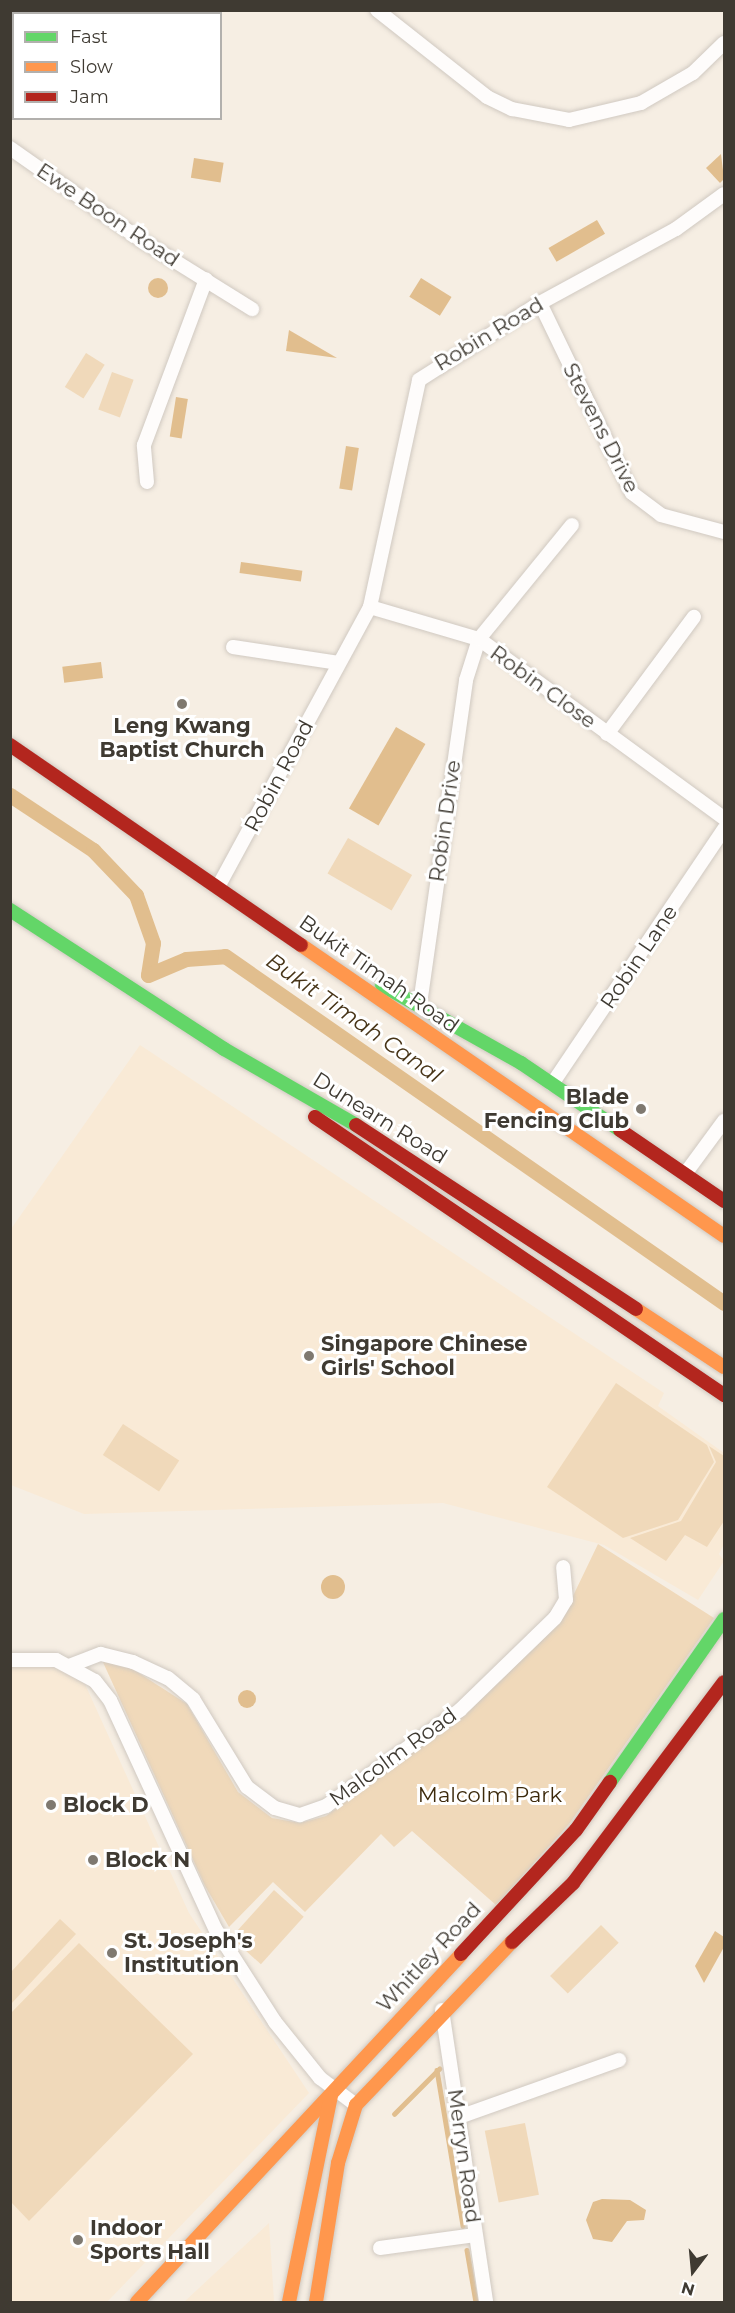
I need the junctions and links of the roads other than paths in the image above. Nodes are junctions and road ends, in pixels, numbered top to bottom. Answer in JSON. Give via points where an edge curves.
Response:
{"nodes":[{"id":1,"x":377,"y":10,"type":"edge"},
{"id":2,"x":724,"y":43,"type":"edge"},
{"id":3,"x":11,"y":151,"type":"edge"},
{"id":4,"x":724,"y":194,"type":"edge"},
{"id":5,"x":206,"y":279,"type":"junction"},
{"id":6,"x":540,"y":303,"type":"junction"},
{"id":7,"x":252,"y":309,"type":"dead end"},
{"id":8,"x":147,"y":482,"type":"dead end"},
{"id":9,"x":572,"y":525,"type":"dead end"},
{"id":10,"x":724,"y":532,"type":"edge"},
{"id":11,"x":370,"y":607,"type":"junction"},
{"id":12,"x":694,"y":617,"type":"dead end"},
{"id":13,"x":479,"y":639,"type":"junction"},
{"id":14,"x":233,"y":647,"type":"dead end"},
{"id":15,"x":339,"y":663,"type":"junction"},
{"id":16,"x":608,"y":734,"type":"junction"},
{"id":17,"x":10,"y":745,"type":"edge"},
{"id":18,"x":724,"y":818,"type":"edge"},
{"id":19,"x":724,"y":829,"type":"edge"},
{"id":20,"x":218,"y":887,"type":"junction"},
{"id":21,"x":10,"y":910,"type":"edge"},
{"id":22,"x":332,"y":967,"type":"junction"},
{"id":23,"x":420,"y":1004,"type":"junction"},
{"id":24,"x":224,"y":1049,"type":"junction"},
{"id":25,"x":552,"y":1084,"type":"junction"},
{"id":26,"x":724,"y":1121,"type":"edge"},
{"id":27,"x":685,"y":1174,"type":"junction"},
{"id":28,"x":724,"y":1201,"type":"edge"},
{"id":29,"x":724,"y":1236,"type":"edge"},
{"id":30,"x":724,"y":1367,"type":"edge"},
{"id":31,"x":724,"y":1395,"type":"edge"},
{"id":32,"x":563,"y":1567,"type":"dead end"},
{"id":33,"x":724,"y":1619,"type":"edge"},
{"id":34,"x":10,"y":1660,"type":"edge"},
{"id":35,"x":69,"y":1666,"type":"junction"},
{"id":36,"x":724,"y":1682,"type":"edge"},
{"id":37,"x":442,"y":2010,"type":"junction"},
{"id":38,"x":619,"y":2060,"type":"dead end"},
{"id":39,"x":332,"y":2089,"type":"junction"},
{"id":40,"x":356,"y":2105,"type":"junction"},
{"id":41,"x":459,"y":2117,"type":"junction"},
{"id":42,"x":475,"y":2235,"type":"junction"},
{"id":43,"x":380,"y":2248,"type":"dead end"},
{"id":44,"x":137,"y":2302,"type":"edge"},
{"id":45,"x":289,"y":2302,"type":"edge"},
{"id":46,"x":316,"y":2302,"type":"edge"},
{"id":47,"x":486,"y":2302,"type":"edge"}],
"edges":[{"from":1,"to":2,"type":"street","via":[[487,97],[512,109],[568,120],[641,103],[693,73]]},
{"from":3,"to":5,"type":"street","name":"Ewe Boon Road"},
{"from":4,"to":6,"type":"street","name":"Robin Road","via":[[676,229]]},
{"from":5,"to":7,"type":"street","name":"Ewe Boon Road"},
{"from":5,"to":8,"type":"street","via":[[144,445]]},
{"from":6,"to":10,"type":"street","name":"Stevens Drive","via":[[638,500],[661,515]]},
{"from":6,"to":11,"type":"street","name":"Robin Road","via":[[419,380]]},
{"from":9,"to":13,"type":"street","name":"Robin Close"},
{"from":11,"to":13,"type":"street","name":"Robin Close"},
{"from":11,"to":15,"type":"street","name":"Robin Road"},
{"from":12,"to":16,"type":"street","name":"Robin Close"},
{"from":13,"to":16,"type":"street","name":"Robin Close"},
{"from":13,"to":23,"type":"street","name":"Robin Drive","via":[[462,696]]},
{"from":14,"to":15,"type":"street"},
{"from":15,"to":20,"type":"street","name":"Robin Road"},
{"from":16,"to":18,"type":"street","name":"Robin Close"},
{"from":17,"to":20,"type":"main road","name":"Bukit Timah Road"},
{"from":19,"to":25,"type":"street","name":"Robin Lane"},
{"from":20,"to":22,"type":"main road","name":"Bukit Timah Road"},
{"from":21,"to":24,"type":"main road","name":"Dunearn Road"},
{"from":22,"to":23,"type":"main road","via":[[359,972]]},
{"from":22,"to":29,"type":"main road","name":"Bukit Timah Road"},
{"from":23,"to":25,"type":"main road"},
{"from":24,"to":30,"type":"main road","name":"Dunearn Road","via":[[430,1173]]},
{"from":24,"to":31,"type":"main road","via":[[374,1161]]},
{"from":25,"to":27,"type":"main road"},
{"from":26,"to":27,"type":"street"},
{"from":27,"to":28,"type":"main road"},
{"from":32,"to":35,"type":"street","name":"Malcolm Road","via":[[566,1600],[555,1618],[460,1710],[326,1806],[300,1815],[275,1808],[247,1787],[193,1699],[168,1678],[133,1662],[101,1654]]},
{"from":33,"to":39,"type":"main road","name":"Whitley Road","via":[[576,1830]]},
{"from":34,"to":35,"type":"street","via":[[31,1656]]},
{"from":35,"to":39,"type":"street","via":[[94,1681],[110,1700],[197,1897],[275,2022]]},
{"from":36,"to":37,"type":"main road","via":[[573,1883]]},
{"from":37,"to":40,"type":"main road"},
{"from":37,"to":41,"type":"street","name":"Merryn Road"},
{"from":38,"to":41,"type":"street"},
{"from":39,"to":40,"type":"street"},
{"from":39,"to":44,"type":"main road","name":"Whitley Road","via":[[238,2200]]},
{"from":39,"to":45,"type":"main road"},
{"from":40,"to":46,"type":"main road","via":[[338,2163]]},
{"from":41,"to":42,"type":"street","name":"Merryn Road"},
{"from":42,"to":43,"type":"street"},
{"from":42,"to":47,"type":"street","name":"Merryn Road"}]}
